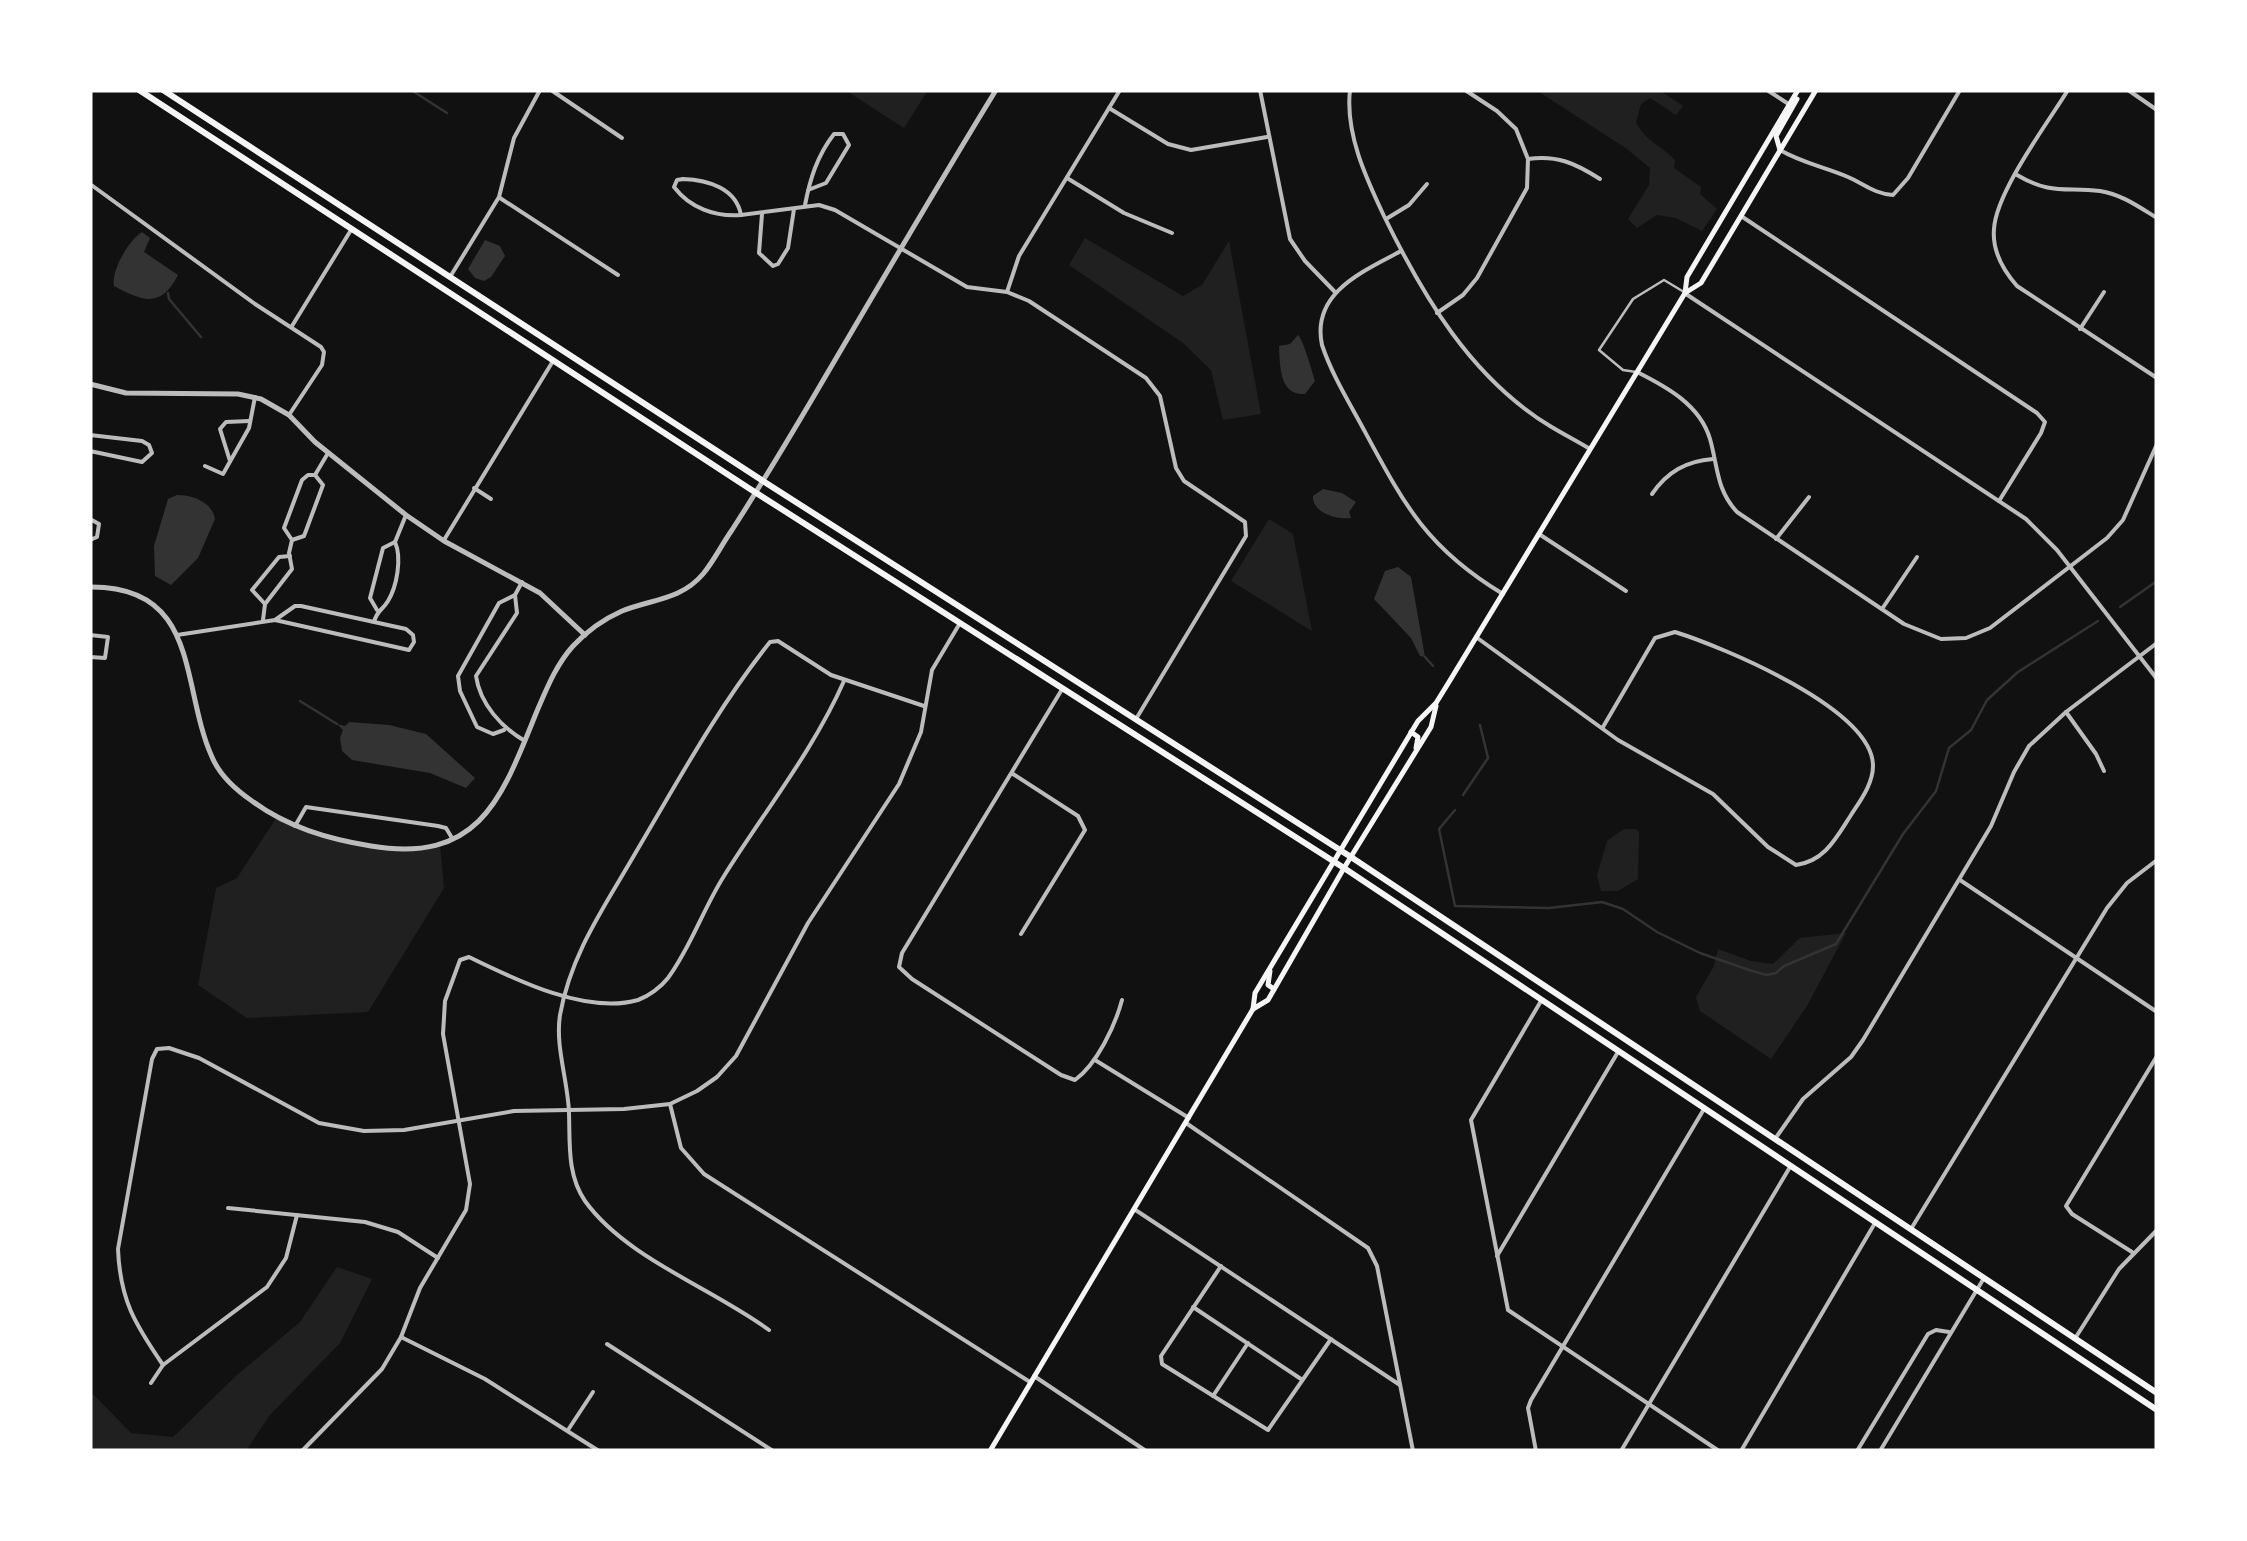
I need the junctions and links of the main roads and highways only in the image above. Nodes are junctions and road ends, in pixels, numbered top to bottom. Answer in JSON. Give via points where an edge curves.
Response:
{"nodes":[{"id":1,"x":138,"y":90,"type":"edge"},
{"id":2,"x":163,"y":90,"type":"edge"},
{"id":3,"x":1816,"y":90,"type":"edge"},
{"id":4,"x":1798,"y":91,"type":"edge"},
{"id":5,"x":214,"y":122,"type":"junction"},
{"id":6,"x":191,"y":125,"type":"junction"},
{"id":7,"x":231,"y":133,"type":"junction"},
{"id":8,"x":209,"y":136,"type":"junction"},
{"id":9,"x":1780,"y":150,"type":"junction"},
{"id":10,"x":351,"y":230,"type":"junction"},
{"id":11,"x":380,"y":230,"type":"junction"},
{"id":12,"x":424,"y":277,"type":"junction"},
{"id":13,"x":450,"y":277,"type":"junction"},
{"id":14,"x":1685,"y":293,"type":"junction"},
{"id":15,"x":553,"y":360,"type":"junction"},
{"id":16,"x":605,"y":378,"type":"junction"},
{"id":17,"x":629,"y":393,"type":"junction"},
{"id":18,"x":610,"y":397,"type":"junction"},
{"id":19,"x":654,"y":409,"type":"junction"},
{"id":20,"x":638,"y":416,"type":"junction"},
{"id":21,"x":853,"y":555,"type":"junction"},
{"id":22,"x":901,"y":569,"type":"junction"},
{"id":23,"x":984,"y":622,"type":"junction"},
{"id":24,"x":960,"y":624,"type":"junction"},
{"id":25,"x":1436,"y":704,"type":"junction"},
{"id":26,"x":1109,"y":718,"type":"junction"},
{"id":27,"x":1136,"y":719,"type":"junction"},
{"id":28,"x":1411,"y":732,"type":"junction"},
{"id":29,"x":1170,"y":741,"type":"junction"},
{"id":30,"x":1148,"y":743,"type":"junction"},
{"id":31,"x":1414,"y":756,"type":"junction"},
{"id":32,"x":1340,"y":850,"type":"junction"},
{"id":33,"x":1351,"y":857,"type":"junction"},
{"id":34,"x":1334,"y":862,"type":"junction"},
{"id":35,"x":1344,"y":868,"type":"junction"},
{"id":36,"x":1470,"y":937,"type":"junction"},
{"id":37,"x":1450,"y":939,"type":"junction"},
{"id":38,"x":1270,"y":968,"type":"junction"},
{"id":39,"x":1544,"y":986,"type":"junction"},
{"id":40,"x":1522,"y":988,"type":"junction"},
{"id":41,"x":1274,"y":989,"type":"junction"},
{"id":42,"x":1564,"y":999,"type":"junction"},
{"id":43,"x":1541,"y":1001,"type":"junction"},
{"id":44,"x":1253,"y":1008,"type":"junction"},
{"id":45,"x":1660,"y":1063,"type":"junction"},
{"id":46,"x":1639,"y":1066,"type":"junction"},
{"id":47,"x":1748,"y":1138,"type":"junction"},
{"id":48,"x":1774,"y":1139,"type":"junction"},
{"id":49,"x":1812,"y":1164,"type":"junction"},
{"id":50,"x":1790,"y":1167,"type":"junction"},
{"id":51,"x":1885,"y":1230,"type":"junction"},
{"id":52,"x":1911,"y":1230,"type":"junction"},
{"id":53,"x":2157,"y":1393,"type":"edge"},
{"id":54,"x":2157,"y":1406,"type":"edge"},
{"id":55,"x":990,"y":1451,"type":"edge"}],
"edges":[{"from":1,"to":6,"type":"main road"},
{"from":2,"to":5,"type":"main road"},
{"from":3,"to":9,"type":"main road"},
{"from":4,"to":9,"type":"main road","via":[[1776,136]]},
{"from":4,"to":14,"type":"main road","via":[[1687,277]]},
{"from":5,"to":6,"type":"main road"},
{"from":5,"to":7,"type":"main road"},
{"from":6,"to":8,"type":"main road"},
{"from":7,"to":8,"type":"main road"},
{"from":7,"to":11,"type":"main road"},
{"from":8,"to":10,"type":"main road"},
{"from":9,"to":14,"type":"main road","via":[[1700,284]]},
{"from":10,"to":11,"type":"main road","via":[[371,236]]},
{"from":10,"to":12,"type":"main road"},
{"from":11,"to":13,"type":"main road"},
{"from":12,"to":13,"type":"main road"},
{"from":12,"to":15,"type":"main road"},
{"from":13,"to":16,"type":"main road"},
{"from":14,"to":25,"type":"main road"},
{"from":15,"to":16,"type":"main road","via":[[566,357]]},
{"from":15,"to":18,"type":"main road"},
{"from":16,"to":17,"type":"main road"},
{"from":17,"to":18,"type":"main road"},
{"from":17,"to":19,"type":"main road"},
{"from":18,"to":20,"type":"main road"},
{"from":19,"to":20,"type":"main road"},
{"from":19,"to":22,"type":"main road"},
{"from":20,"to":21,"type":"main road"},
{"from":21,"to":22,"type":"main road","via":[[886,572]]},
{"from":21,"to":24,"type":"main road"},
{"from":22,"to":23,"type":"main road"},
{"from":23,"to":24,"type":"main road"},
{"from":23,"to":27,"type":"main road"},
{"from":24,"to":26,"type":"main road"},
{"from":25,"to":28,"type":"main road"},
{"from":25,"to":31,"type":"main road"},
{"from":26,"to":27,"type":"main road"},
{"from":26,"to":30,"type":"main road"},
{"from":27,"to":29,"type":"main road"},
{"from":28,"to":31,"type":"main road","via":[[1419,739]]},
{"from":28,"to":32,"type":"main road"},
{"from":29,"to":30,"type":"main road"},
{"from":29,"to":32,"type":"main road"},
{"from":30,"to":34,"type":"main road"},
{"from":31,"to":33,"type":"main road"},
{"from":32,"to":33,"type":"main road"},
{"from":32,"to":34,"type":"main road"},
{"from":33,"to":35,"type":"main road"},
{"from":33,"to":36,"type":"main road"},
{"from":34,"to":35,"type":"main road"},
{"from":34,"to":38,"type":"main road"},
{"from":35,"to":37,"type":"main road"},
{"from":35,"to":41,"type":"main road"},
{"from":36,"to":37,"type":"main road"},
{"from":36,"to":39,"type":"main road"},
{"from":37,"to":40,"type":"main road"},
{"from":38,"to":41,"type":"main road","via":[[1268,985]]},
{"from":38,"to":44,"type":"main road"},
{"from":39,"to":40,"type":"main road"},
{"from":39,"to":42,"type":"main road"},
{"from":40,"to":43,"type":"main road"},
{"from":41,"to":44,"type":"main road"},
{"from":42,"to":43,"type":"main road"},
{"from":42,"to":45,"type":"main road"},
{"from":43,"to":46,"type":"main road"},
{"from":44,"to":55,"type":"main road"},
{"from":45,"to":46,"type":"main road"},
{"from":45,"to":48,"type":"main road"},
{"from":46,"to":47,"type":"main road"},
{"from":47,"to":48,"type":"main road"},
{"from":47,"to":50,"type":"main road"},
{"from":48,"to":49,"type":"main road"},
{"from":49,"to":50,"type":"main road"},
{"from":49,"to":52,"type":"main road"},
{"from":50,"to":51,"type":"main road"},
{"from":51,"to":52,"type":"main road"},
{"from":51,"to":54,"type":"main road"},
{"from":52,"to":53,"type":"main road"}]}
